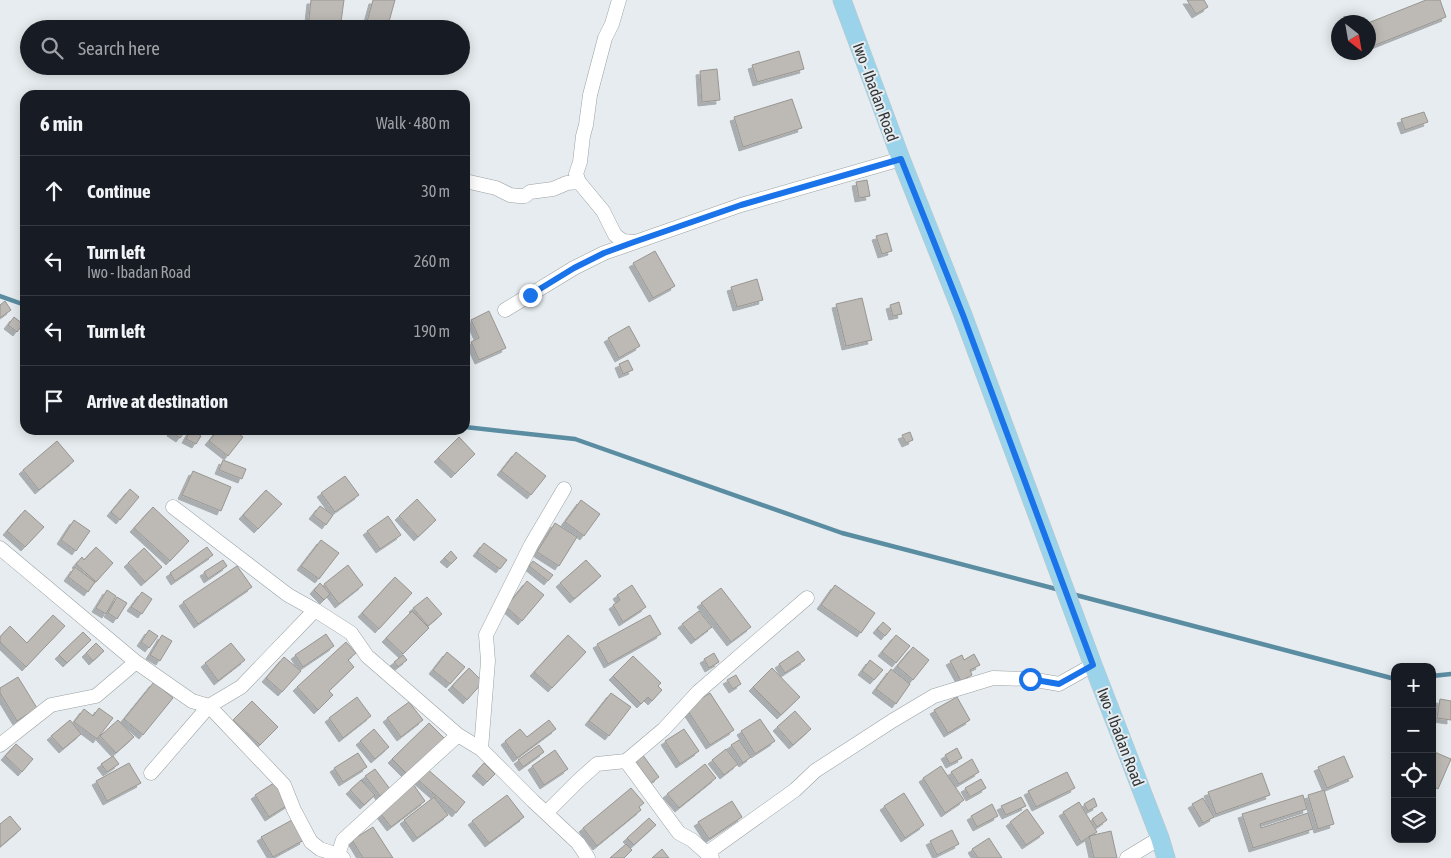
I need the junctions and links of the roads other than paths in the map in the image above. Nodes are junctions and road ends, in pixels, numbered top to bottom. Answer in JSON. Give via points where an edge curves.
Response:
{"nodes":[{"id":1,"x":619,"y":0,"type":"edge"},
{"id":2,"x":842,"y":0,"type":"edge"},
{"id":3,"x":901,"y":159,"type":"junction"},
{"id":4,"x":470,"y":182,"type":"edge"},
{"id":5,"x":579,"y":182,"type":"junction"},
{"id":6,"x":634,"y":242,"type":"junction"},
{"id":7,"x":505,"y":310,"type":"dead end"},
{"id":8,"x":564,"y":489,"type":"dead end"},
{"id":9,"x":172,"y":507,"type":"dead end"},
{"id":10,"x":0,"y":548,"type":"edge"},
{"id":11,"x":807,"y":598,"type":"dead end"},
{"id":12,"x":315,"y":610,"type":"junction"},
{"id":13,"x":136,"y":662,"type":"junction"},
{"id":14,"x":1093,"y":665,"type":"junction"},
{"id":15,"x":209,"y":706,"type":"junction"},
{"id":16,"x":458,"y":735,"type":"junction"},
{"id":17,"x":0,"y":745,"type":"edge"},
{"id":18,"x":481,"y":749,"type":"junction"},
{"id":19,"x":626,"y":761,"type":"junction"},
{"id":20,"x":151,"y":773,"type":"dead end"},
{"id":21,"x":546,"y":813,"type":"junction"},
{"id":22,"x":1160,"y":838,"type":"junction"},
{"id":23,"x":709,"y":855,"type":"edge"},
{"id":24,"x":341,"y":857,"type":"edge"},
{"id":25,"x":588,"y":858,"type":"edge"},
{"id":26,"x":1127,"y":858,"type":"edge"},
{"id":27,"x":1166,"y":858,"type":"edge"}],
"edges":[{"from":1,"to":5,"type":"street","via":[[590,95],[576,174]]},
{"from":2,"to":3,"type":"main road","name":"Iwo - Ibadan Road"},
{"from":3,"to":6,"type":"street","via":[[748,203]]},
{"from":3,"to":14,"type":"main road","name":"Iwo - Ibadan Road","via":[[963,315]]},
{"from":4,"to":5,"type":"street","via":[[510,195],[525,196],[530,192]]},
{"from":5,"to":6,"type":"street","via":[[603,211],[615,235],[624,241]]},
{"from":6,"to":7,"type":"street","via":[[574,268]]},
{"from":8,"to":18,"type":"street","via":[[531,545],[486,636],[488,661]]},
{"from":9,"to":12,"type":"street","via":[[288,595]]},
{"from":10,"to":13,"type":"street"},
{"from":11,"to":19,"type":"street","via":[[698,692]]},
{"from":12,"to":15,"type":"street","via":[[240,687]]},
{"from":12,"to":16,"type":"street","via":[[351,632],[367,656]]},
{"from":13,"to":15,"type":"street","via":[[192,701]]},
{"from":13,"to":17,"type":"street","via":[[96,696],[51,706]]},
{"from":14,"to":22,"type":"main road","name":"Iwo - Ibadan Road"},
{"from":14,"to":23,"type":"street","via":[[1059,684],[993,678],[934,696],[815,771],[796,790]]},
{"from":15,"to":20,"type":"street"},
{"from":15,"to":24,"type":"street","via":[[284,785],[311,842]]},
{"from":16,"to":18,"type":"street"},
{"from":16,"to":24,"type":"street","via":[[343,840]]},
{"from":18,"to":21,"type":"street"},
{"from":19,"to":21,"type":"street","via":[[597,764]]},
{"from":19,"to":23,"type":"street","via":[[679,833]]},
{"from":21,"to":25,"type":"street","via":[[578,843]]},
{"from":22,"to":26,"type":"street"},
{"from":22,"to":27,"type":"main road","name":"Iwo - Ibadan Road"}]}
